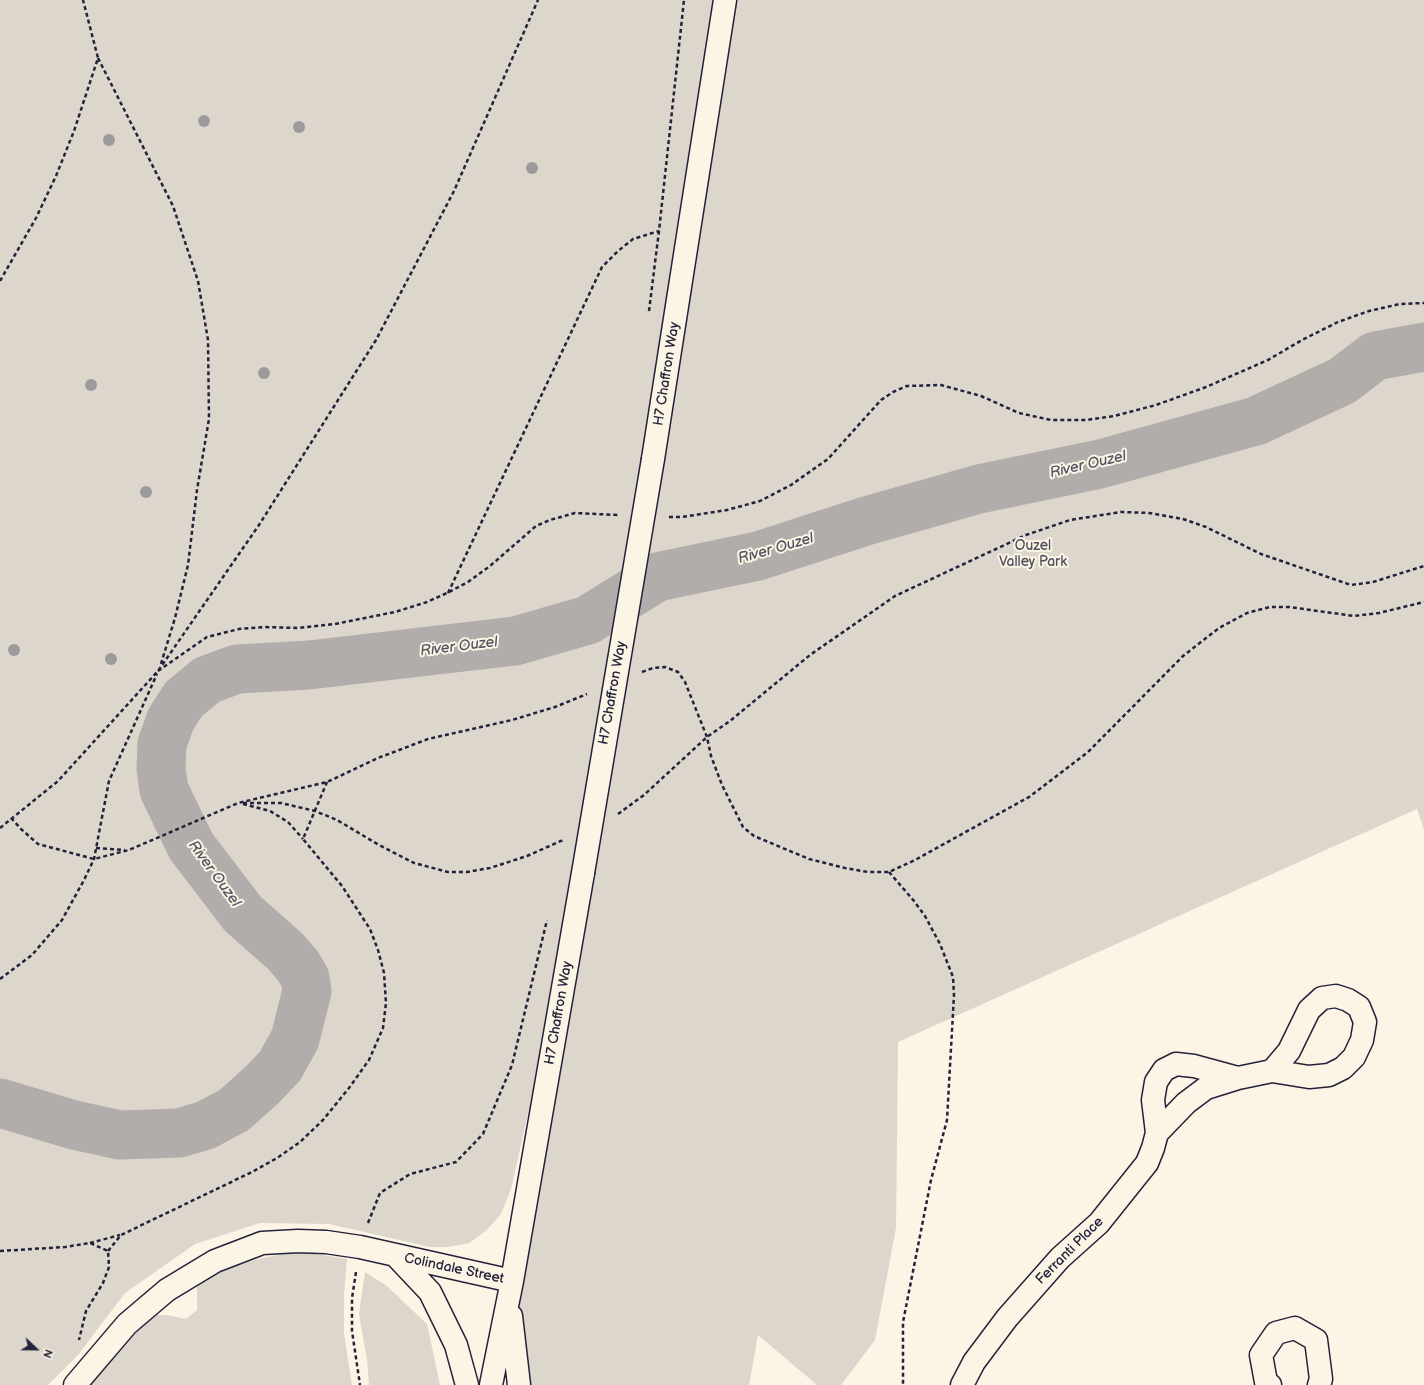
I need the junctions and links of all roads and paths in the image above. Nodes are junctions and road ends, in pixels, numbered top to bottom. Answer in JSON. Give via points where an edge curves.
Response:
{"nodes":[{"id":1,"x":83,"y":0,"type":"edge"},
{"id":2,"x":538,"y":0,"type":"edge"},
{"id":3,"x":684,"y":0,"type":"edge"},
{"id":4,"x":725,"y":0,"type":"edge"},
{"id":5,"x":98,"y":58,"type":"junction"},
{"id":6,"x":659,"y":231,"type":"junction"},
{"id":7,"x":0,"y":281,"type":"edge"},
{"id":8,"x":1424,"y":303,"type":"edge"},
{"id":9,"x":648,"y":317,"type":"dead end"},
{"id":10,"x":621,"y":515,"type":"dead end"},
{"id":11,"x":666,"y":517,"type":"dead end"},
{"id":12,"x":1424,"y":566,"type":"edge"},
{"id":13,"x":447,"y":593,"type":"junction"},
{"id":14,"x":1424,"y":602,"type":"edge"},
{"id":15,"x":158,"y":671,"type":"junction"},
{"id":16,"x":639,"y":673,"type":"dead end"},
{"id":17,"x":590,"y":693,"type":"dead end"},
{"id":18,"x":707,"y":737,"type":"junction"},
{"id":19,"x":327,"y":782,"type":"junction"},
{"id":20,"x":238,"y":803,"type":"junction"},
{"id":21,"x":315,"y":810,"type":"junction"},
{"id":22,"x":614,"y":817,"type":"dead end"},
{"id":23,"x":11,"y":818,"type":"junction"},
{"id":24,"x":0,"y":828,"type":"edge"},
{"id":25,"x":303,"y":839,"type":"junction"},
{"id":26,"x":568,"y":839,"type":"dead end"},
{"id":27,"x":96,"y":848,"type":"junction"},
{"id":28,"x":129,"y":850,"type":"junction"},
{"id":29,"x":94,"y":859,"type":"junction"},
{"id":30,"x":889,"y":872,"type":"junction"},
{"id":31,"x":549,"y":914,"type":"dead end"},
{"id":32,"x":0,"y":979,"type":"edge"},
{"id":33,"x":1272,"y":1071,"type":"dead end"},
{"id":34,"x":1238,"y":1078,"type":"junction"},
{"id":35,"x":1157,"y":1134,"type":"junction"},
{"id":36,"x":121,"y":1235,"type":"junction"},
{"id":37,"x":90,"y":1243,"type":"junction"},
{"id":38,"x":360,"y":1247,"type":"junction"},
{"id":39,"x":0,"y":1250,"type":"edge"},
{"id":40,"x":108,"y":1251,"type":"junction"},
{"id":41,"x":396,"y":1256,"type":"junction"},
{"id":42,"x":510,"y":1289,"type":"junction"},
{"id":43,"x":76,"y":1345,"type":"dead end"},
{"id":44,"x":75,"y":1385,"type":"edge"},
{"id":45,"x":360,"y":1385,"type":"edge"},
{"id":46,"x":467,"y":1385,"type":"edge"},
{"id":47,"x":491,"y":1385,"type":"edge"},
{"id":48,"x":519,"y":1385,"type":"edge"},
{"id":49,"x":903,"y":1385,"type":"edge"},
{"id":50,"x":962,"y":1385,"type":"edge"},
{"id":51,"x":1270,"y":1385,"type":"edge"},
{"id":52,"x":1319,"y":1385,"type":"edge"}],
"edges":[{"from":1,"to":5,"type":"path"},
{"from":2,"to":15,"type":"path","via":[[454,191],[376,340],[260,525]]},
{"from":3,"to":6,"type":"path"},
{"from":4,"to":42,"type":"street","name":"H7 Chaffron Way","bridge":true,"via":[[653,459]]},
{"from":5,"to":7,"type":"path","via":[[56,176],[36,218]]},
{"from":5,"to":15,"type":"path","via":[[173,206],[198,280],[208,340],[209,419],[188,565]]},
{"from":6,"to":9,"type":"path"},
{"from":6,"to":13,"type":"path","via":[[633,239],[602,267]]},
{"from":8,"to":11,"type":"path","via":[[1400,304],[1338,322],[1268,360],[1206,387],[1156,405],[1114,416],[1086,420],[1051,420],[1019,413],[981,396],[941,385],[907,386],[881,400],[828,459],[791,485],[760,501],[727,510]]},
{"from":10,"to":13,"type":"path","via":[[575,513],[536,526],[490,566]]},
{"from":12,"to":18,"type":"path","via":[[1373,582],[1350,585],[1261,554],[1206,526],[1183,519],[1149,513],[1120,512],[1070,520],[1026,535],[895,596],[810,655]]},
{"from":13,"to":15,"type":"path","via":[[395,612],[335,624],[298,628],[239,629],[207,637]]},
{"from":14,"to":30,"type":"path","via":[[1354,616],[1289,607],[1270,607],[1247,613],[1219,628],[1183,656],[1088,752],[1029,797],[916,860]]},
{"from":15,"to":23,"type":"path","via":[[58,781]]},
{"from":15,"to":27,"type":"path","via":[[110,781]]},
{"from":16,"to":18,"type":"path","via":[[665,667],[678,672],[685,682]]},
{"from":17,"to":19,"type":"path","via":[[512,720],[428,739],[378,758]]},
{"from":18,"to":22,"type":"path","via":[[644,795]]},
{"from":18,"to":30,"type":"path","via":[[711,756],[733,809],[743,827],[754,836],[816,861],[868,872]]},
{"from":19,"to":20,"type":"path"},
{"from":19,"to":21,"type":"path"},
{"from":20,"to":21,"type":"path","via":[[281,803]]},
{"from":20,"to":25,"type":"path","via":[[270,811],[288,822]]},
{"from":20,"to":28,"type":"path"},
{"from":21,"to":25,"type":"path"},
{"from":21,"to":26,"type":"path","via":[[414,863],[448,872],[490,868]]},
{"from":23,"to":24,"type":"path"},
{"from":23,"to":29,"type":"path","via":[[38,844]]},
{"from":25,"to":36,"type":"path","via":[[342,886],[370,929],[378,950],[384,973],[386,1003],[383,1028],[369,1060],[324,1120],[300,1142],[252,1172]]},
{"from":27,"to":28,"type":"path"},
{"from":27,"to":29,"type":"path"},
{"from":28,"to":29,"type":"path"},
{"from":29,"to":32,"type":"path","via":[[62,920],[32,955]]},
{"from":30,"to":49,"type":"path","via":[[925,916],[940,944],[953,977],[954,995],[947,1120],[931,1180],[903,1322]]},
{"from":31,"to":38,"type":"path","via":[[512,1065],[483,1134],[456,1162],[410,1174],[380,1193]]},
{"from":33,"to":34,"type":"street","name":"Ferranti Place"},
{"from":34,"to":35,"type":"street","name":"Ferranti Place","via":[[1206,1088],[1186,1103]]},
{"from":34,"to":35,"type":"street","name":"Ferranti Place","via":[[1194,1066],[1176,1064],[1164,1070],[1156,1082],[1153,1100]]},
{"from":35,"to":50,"type":"street","name":"Ferranti Place","via":[[1147,1162],[1099,1223],[1060,1258],[1007,1318],[974,1362]]},
{"from":36,"to":37,"type":"path"},
{"from":36,"to":40,"type":"path"},
{"from":37,"to":39,"type":"path","via":[[65,1247]]},
{"from":37,"to":40,"type":"path"},
{"from":38,"to":41,"type":"street","name":"Colindale Street"},
{"from":38,"to":44,"type":"street","name":"Colindale Street","via":[[298,1240],[262,1244],[215,1261],[167,1290],[127,1324]]},
{"from":38,"to":45,"type":"path","via":[[352,1298],[352,1331]]},
{"from":40,"to":43,"type":"path","via":[[109,1267],[103,1283],[86,1311]]},
{"from":41,"to":42,"type":"street","name":"Colindale Street"},
{"from":41,"to":46,"type":"street","name":"Colindale Street","via":[[430,1292],[456,1345]]},
{"from":42,"to":47,"type":"street","name":"H7 Chaffron Way"},
{"from":42,"to":48,"type":"street"},
{"from":51,"to":52,"type":"street","via":[[1266,1382],[1261,1355],[1276,1333],[1295,1328],[1316,1340],[1321,1379]]}]}
